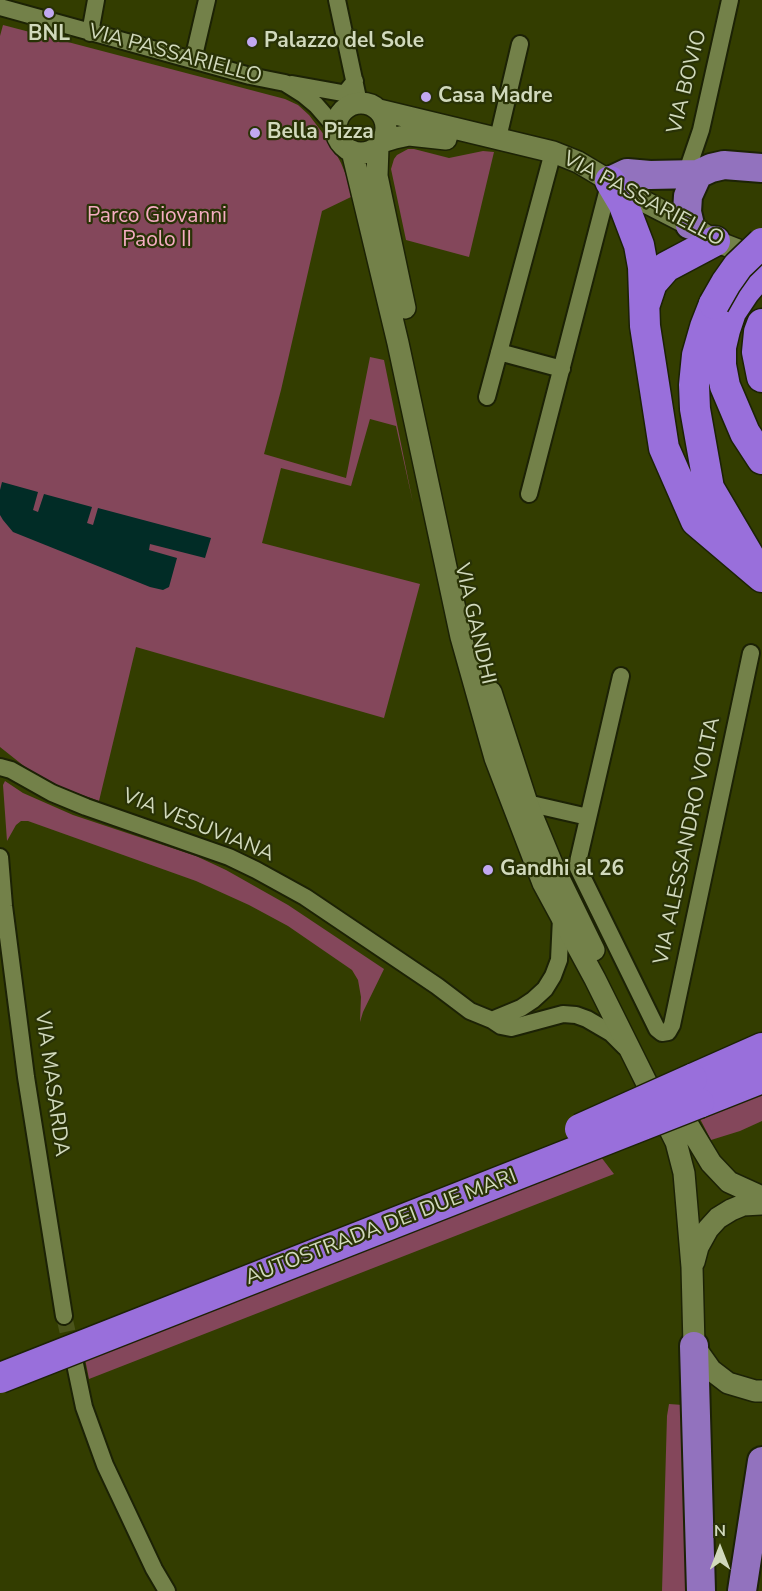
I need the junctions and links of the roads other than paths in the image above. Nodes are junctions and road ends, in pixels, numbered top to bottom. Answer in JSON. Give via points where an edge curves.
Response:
{"nodes":[{"id":1,"x":96,"y":0,"type":"edge"},
{"id":2,"x":207,"y":0,"type":"edge"},
{"id":3,"x":337,"y":0,"type":"edge"},
{"id":4,"x":730,"y":0,"type":"edge"},
{"id":5,"x":0,"y":7,"type":"edge"},
{"id":6,"x":90,"y":33,"type":"junction"},
{"id":7,"x":520,"y":44,"type":"dead end"},
{"id":8,"x":193,"y":60,"type":"junction"},
{"id":9,"x":355,"y":81,"type":"junction"},
{"id":10,"x":285,"y":83,"type":"junction"},
{"id":11,"x":359,"y":103,"type":"junction"},
{"id":12,"x":379,"y":110,"type":"junction"},
{"id":13,"x":336,"y":128,"type":"junction"},
{"id":14,"x":493,"y":137,"type":"junction"},
{"id":15,"x":380,"y":144,"type":"junction"},
{"id":16,"x":352,"y":151,"type":"junction"},
{"id":17,"x":553,"y":152,"type":"junction"},
{"id":18,"x":762,"y":168,"type":"edge"},
{"id":19,"x":692,"y":174,"type":"junction"},
{"id":20,"x":610,"y":181,"type":"junction"},
{"id":21,"x":690,"y":225,"type":"junction"},
{"id":22,"x":716,"y":241,"type":"junction"},
{"id":23,"x":762,"y":243,"type":"edge"},
{"id":24,"x":762,"y":260,"type":"edge"},
{"id":25,"x":762,"y":271,"type":"edge"},
{"id":26,"x":723,"y":308,"type":"junction"},
{"id":27,"x":644,"y":309,"type":"junction"},
{"id":28,"x":762,"y":324,"type":"edge"},
{"id":29,"x":499,"y":352,"type":"junction"},
{"id":30,"x":562,"y":369,"type":"junction"},
{"id":31,"x":762,"y":377,"type":"edge"},
{"id":32,"x":725,"y":386,"type":"junction"},
{"id":33,"x":487,"y":397,"type":"dead end"},
{"id":34,"x":762,"y":420,"type":"edge"},
{"id":35,"x":762,"y":459,"type":"edge"},
{"id":36,"x":710,"y":488,"type":"junction"},
{"id":37,"x":529,"y":494,"type":"dead end"},
{"id":38,"x":762,"y":537,"type":"edge"},
{"id":39,"x":762,"y":577,"type":"edge"},
{"id":40,"x":751,"y":653,"type":"dead end"},
{"id":41,"x":621,"y":676,"type":"dead end"},
{"id":42,"x":0,"y":767,"type":"edge"},
{"id":43,"x":527,"y":803,"type":"junction"},
{"id":44,"x":588,"y":817,"type":"junction"},
{"id":45,"x":0,"y":857,"type":"edge"},
{"id":46,"x":561,"y":918,"type":"junction"},
{"id":47,"x":492,"y":1020,"type":"junction"},
{"id":48,"x":762,"y":1048,"type":"edge"},
{"id":49,"x":631,"y":1053,"type":"junction"},
{"id":50,"x":762,"y":1057,"type":"edge"},
{"id":51,"x":762,"y":1078,"type":"edge"},
{"id":52,"x":762,"y":1088,"type":"edge"},
{"id":53,"x":697,"y":1094,"type":"junction"},
{"id":54,"x":762,"y":1197,"type":"edge"},
{"id":55,"x":762,"y":1204,"type":"edge"},
{"id":56,"x":692,"y":1268,"type":"junction"},
{"id":57,"x":64,"y":1316,"type":"tunnel mouth"},
{"id":58,"x":694,"y":1346,"type":"junction"},
{"id":59,"x":0,"y":1357,"type":"edge"},
{"id":60,"x":75,"y":1364,"type":"tunnel mouth"},
{"id":61,"x":0,"y":1378,"type":"edge"},
{"id":62,"x":762,"y":1391,"type":"edge"},
{"id":63,"x":762,"y":1461,"type":"edge"},
{"id":64,"x":744,"y":1584,"type":"edge"},
{"id":65,"x":167,"y":1591,"type":"edge"},
{"id":66,"x":701,"y":1591,"type":"edge"}],
"edges":[{"from":1,"to":6,"type":"street"},
{"from":2,"to":8,"type":"street"},
{"from":3,"to":9,"type":"street"},
{"from":4,"to":19,"type":"street","name":"VIA BOVIO"},
{"from":5,"to":6,"type":"street","name":"VIA PASSARIELLO"},
{"from":6,"to":8,"type":"street","name":"VIA PASSARIELLO"},
{"from":7,"to":14,"type":"street"},
{"from":8,"to":10,"type":"street","name":"VIA PASSARIELLO"},
{"from":9,"to":10,"type":"street","via":[[342,93]]},
{"from":9,"to":11,"type":"street"},
{"from":10,"to":13,"type":"street","name":"VIA PASSARIELLO","via":[[304,94]]},
{"from":11,"to":12,"type":"street","name":"VIA PASSARIELLO"},
{"from":11,"to":13,"type":"street","via":[[343,111]]},
{"from":12,"to":14,"type":"street","name":"VIA PASSARIELLO"},
{"from":12,"to":15,"type":"street","via":[[386,122]]},
{"from":13,"to":16,"type":"street","name":"VIA PASSARIELLO","via":[[340,142]]},
{"from":14,"to":15,"type":"street","name":"VIA PASSARIELLO","via":[[465,141],[409,135]]},
{"from":14,"to":17,"type":"street","name":"VIA PASSARIELLO"},
{"from":15,"to":16,"type":"street","name":"VIA PASSARIELLO","via":[[366,153]]},
{"from":15,"to":43,"type":"street","name":"VIA GANDHI","via":[[376,176],[474,628],[494,705]]},
{"from":16,"to":46,"type":"street","name":"VIA GANDHI","via":[[474,687],[515,812]]},
{"from":17,"to":20,"type":"street","name":"VIA PASSARIELLO"},
{"from":17,"to":29,"type":"street"},
{"from":18,"to":19,"type":"highway","via":[[724,165]]},
{"from":19,"to":20,"type":"highway","via":[[627,173]]},
{"from":19,"to":21,"type":"highway","via":[[687,212]]},
{"from":20,"to":21,"type":"street","name":"VIA PASSARIELLO"},
{"from":20,"to":27,"type":"highway","via":[[639,245]]},
{"from":20,"to":30,"type":"street"},
{"from":21,"to":22,"type":"street","name":"VIA PASSARIELLO"},
{"from":22,"to":24,"type":"street","name":"VIA PASSARIELLO"},
{"from":22,"to":27,"type":"highway","via":[[666,267],[652,284]]},
{"from":23,"to":26,"type":"highway","bridge":true,"via":[[726,282]]},
{"from":25,"to":26,"type":"highway"},
{"from":26,"to":32,"type":"highway","via":[[721,365]]},
{"from":26,"to":36,"type":"highway","via":[[705,327],[694,385]]},
{"from":27,"to":39,"type":"highway","via":[[668,459],[696,520]]},
{"from":28,"to":31,"type":"highway","via":[[757,352]]},
{"from":29,"to":30,"type":"street"},
{"from":29,"to":33,"type":"street"},
{"from":30,"to":37,"type":"street"},
{"from":32,"to":34,"type":"highway"},
{"from":32,"to":35,"type":"highway"},
{"from":36,"to":38,"type":"highway"},
{"from":36,"to":39,"type":"highway"},
{"from":40,"to":44,"type":"street","name":"VIA ALESSANDRO VOLTA","via":[[668,1032],[657,1029],[577,866]]},
{"from":41,"to":44,"type":"street"},
{"from":42,"to":47,"type":"street","name":"VIA VESUVIANA","via":[[52,794],[256,870],[305,897],[470,1011]]},
{"from":43,"to":44,"type":"street"},
{"from":43,"to":54,"type":"street","name":"VIA GANDHI","via":[[553,866],[658,1075],[711,1163],[729,1182]]},
{"from":45,"to":57,"type":"street","name":"VIA MASARDA","via":[[26,1077]]},
{"from":46,"to":47,"type":"street","via":[[559,960],[545,989],[521,1008]]},
{"from":46,"to":49,"type":"street","name":"VIA GANDHI"},
{"from":47,"to":49,"type":"street","name":"VIA VESUVIANA","via":[[511,1028],[563,1014],[576,1015],[611,1033]]},
{"from":48,"to":53,"type":"highway"},
{"from":49,"to":56,"type":"street","name":"VIA GANDHI","via":[[676,1142],[684,1173]]},
{"from":50,"to":53,"type":"highway","name":"AUTOSTRADA DEI DUE MARI"},
{"from":51,"to":53,"type":"highway","name":"AUTOSTRADA DEI DUE MARI"},
{"from":52,"to":53,"type":"highway"},
{"from":53,"to":59,"type":"highway","name":"AUTOSTRADA DEI DUE MARI","bridge":true,"via":[[580,1129]]},
{"from":53,"to":61,"type":"highway","name":"AUTOSTRADA DEI DUE MARI","bridge":true,"via":[[586,1155],[563,1157]]},
{"from":55,"to":56,"type":"street","via":[[743,1205],[718,1218],[698,1247]]},
{"from":56,"to":58,"type":"street","name":"VIA GANDHI"},
{"from":58,"to":62,"type":"street","via":[[711,1370],[728,1383]]},
{"from":58,"to":66,"type":"highway"},
{"from":60,"to":65,"type":"street","via":[[84,1407],[105,1465]]},
{"from":63,"to":64,"type":"highway"}]}
